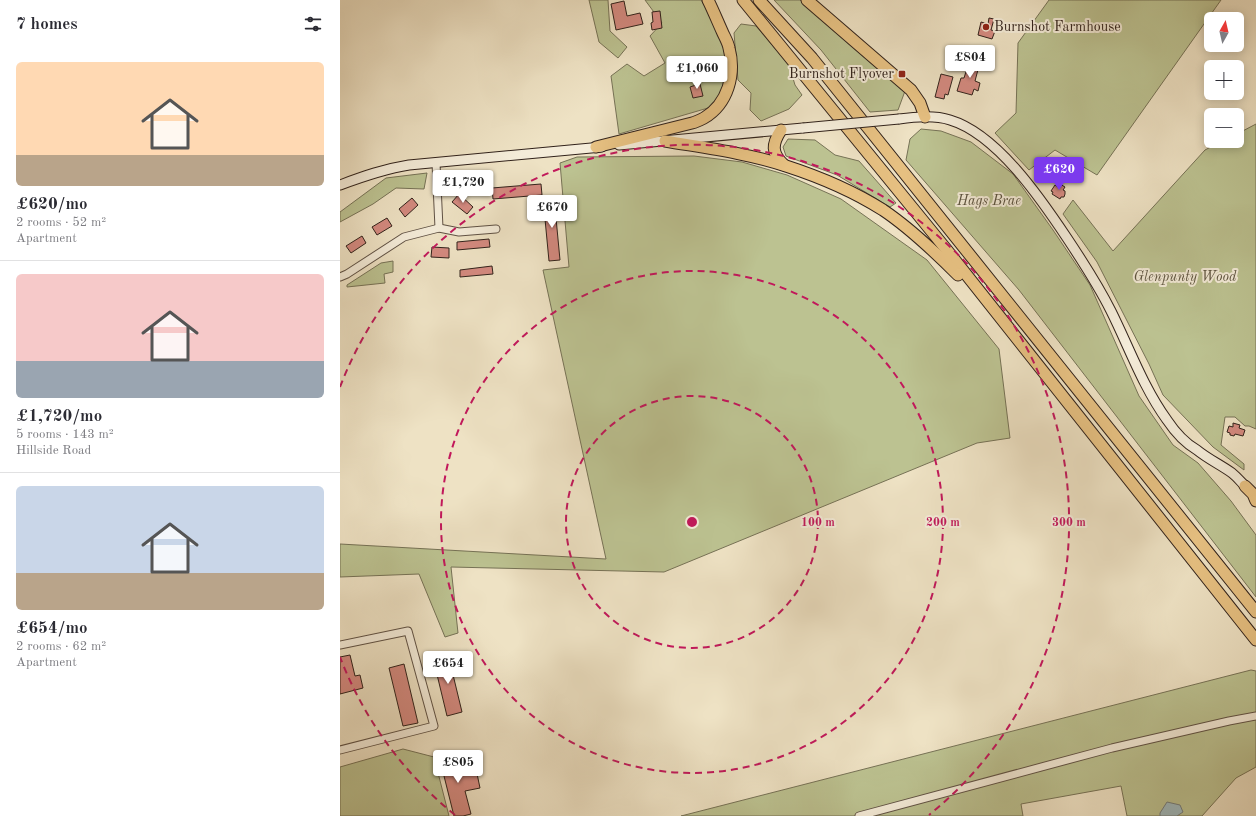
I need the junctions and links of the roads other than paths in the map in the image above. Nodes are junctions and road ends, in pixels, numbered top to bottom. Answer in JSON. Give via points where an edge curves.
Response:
{"nodes":[{"id":1,"x":708,"y":0,"type":"edge"},
{"id":2,"x":743,"y":0,"type":"edge"},
{"id":3,"x":759,"y":0,"type":"edge"},
{"id":4,"x":807,"y":0,"type":"edge"},
{"id":5,"x":925,"y":117,"type":"junction"},
{"id":6,"x":781,"y":130,"type":"junction"},
{"id":7,"x":665,"y":141,"type":"junction"},
{"id":8,"x":596,"y":148,"type":"junction"},
{"id":9,"x":436,"y":163,"type":"junction"},
{"id":10,"x":784,"y":165,"type":"junction"},
{"id":11,"x":340,"y":185,"type":"edge"},
{"id":12,"x":439,"y":228,"type":"junction"},
{"id":13,"x":496,"y":229,"type":"dead end"},
{"id":14,"x":340,"y":278,"type":"edge"},
{"id":15,"x":995,"y":313,"type":"junction"},
{"id":16,"x":1245,"y":486,"type":"joint"},
{"id":17,"x":1256,"y":501,"type":"edge"},
{"id":18,"x":1256,"y":612,"type":"edge"},
{"id":19,"x":1256,"y":640,"type":"edge"},
{"id":20,"x":340,"y":645,"type":"edge"},
{"id":21,"x":1256,"y":716,"type":"edge"},
{"id":22,"x":340,"y":750,"type":"edge"},
{"id":23,"x":859,"y":816,"type":"edge"}],
"edges":[{"from":1,"to":8,"type":"main road","via":[[729,47],[731,62],[727,92],[719,104],[704,118],[692,123]]},
{"from":2,"to":15,"type":"main road"},
{"from":3,"to":18,"type":"main road","via":[[817,64]]},
{"from":4,"to":5,"type":"main road","via":[[911,90],[920,103]]},
{"from":5,"to":6,"type":"street","bridge":true},
{"from":5,"to":16,"type":"street","via":[[950,120],[973,132],[1002,155],[1034,190],[1090,273],[1149,390],[1168,421],[1196,450],[1234,474]]},
{"from":6,"to":7,"type":"street"},
{"from":6,"to":10,"type":"main road","via":[[774,146],[777,159]]},
{"from":7,"to":8,"type":"street"},
{"from":7,"to":10,"type":"main road","via":[[740,154]]},
{"from":8,"to":9,"type":"street"},
{"from":9,"to":11,"type":"street","via":[[386,169]]},
{"from":9,"to":12,"type":"street"},
{"from":10,"to":15,"type":"main road","via":[[831,182],[883,211],[940,257]]},
{"from":12,"to":13,"type":"street","via":[[459,232]]},
{"from":12,"to":14,"type":"street","via":[[404,237]]},
{"from":15,"to":19,"type":"main road"},
{"from":16,"to":17,"type":"main road"},
{"from":20,"to":22,"type":"street","via":[[408,631],[434,726]]},
{"from":21,"to":23,"type":"street","via":[[1112,748]]}]}
